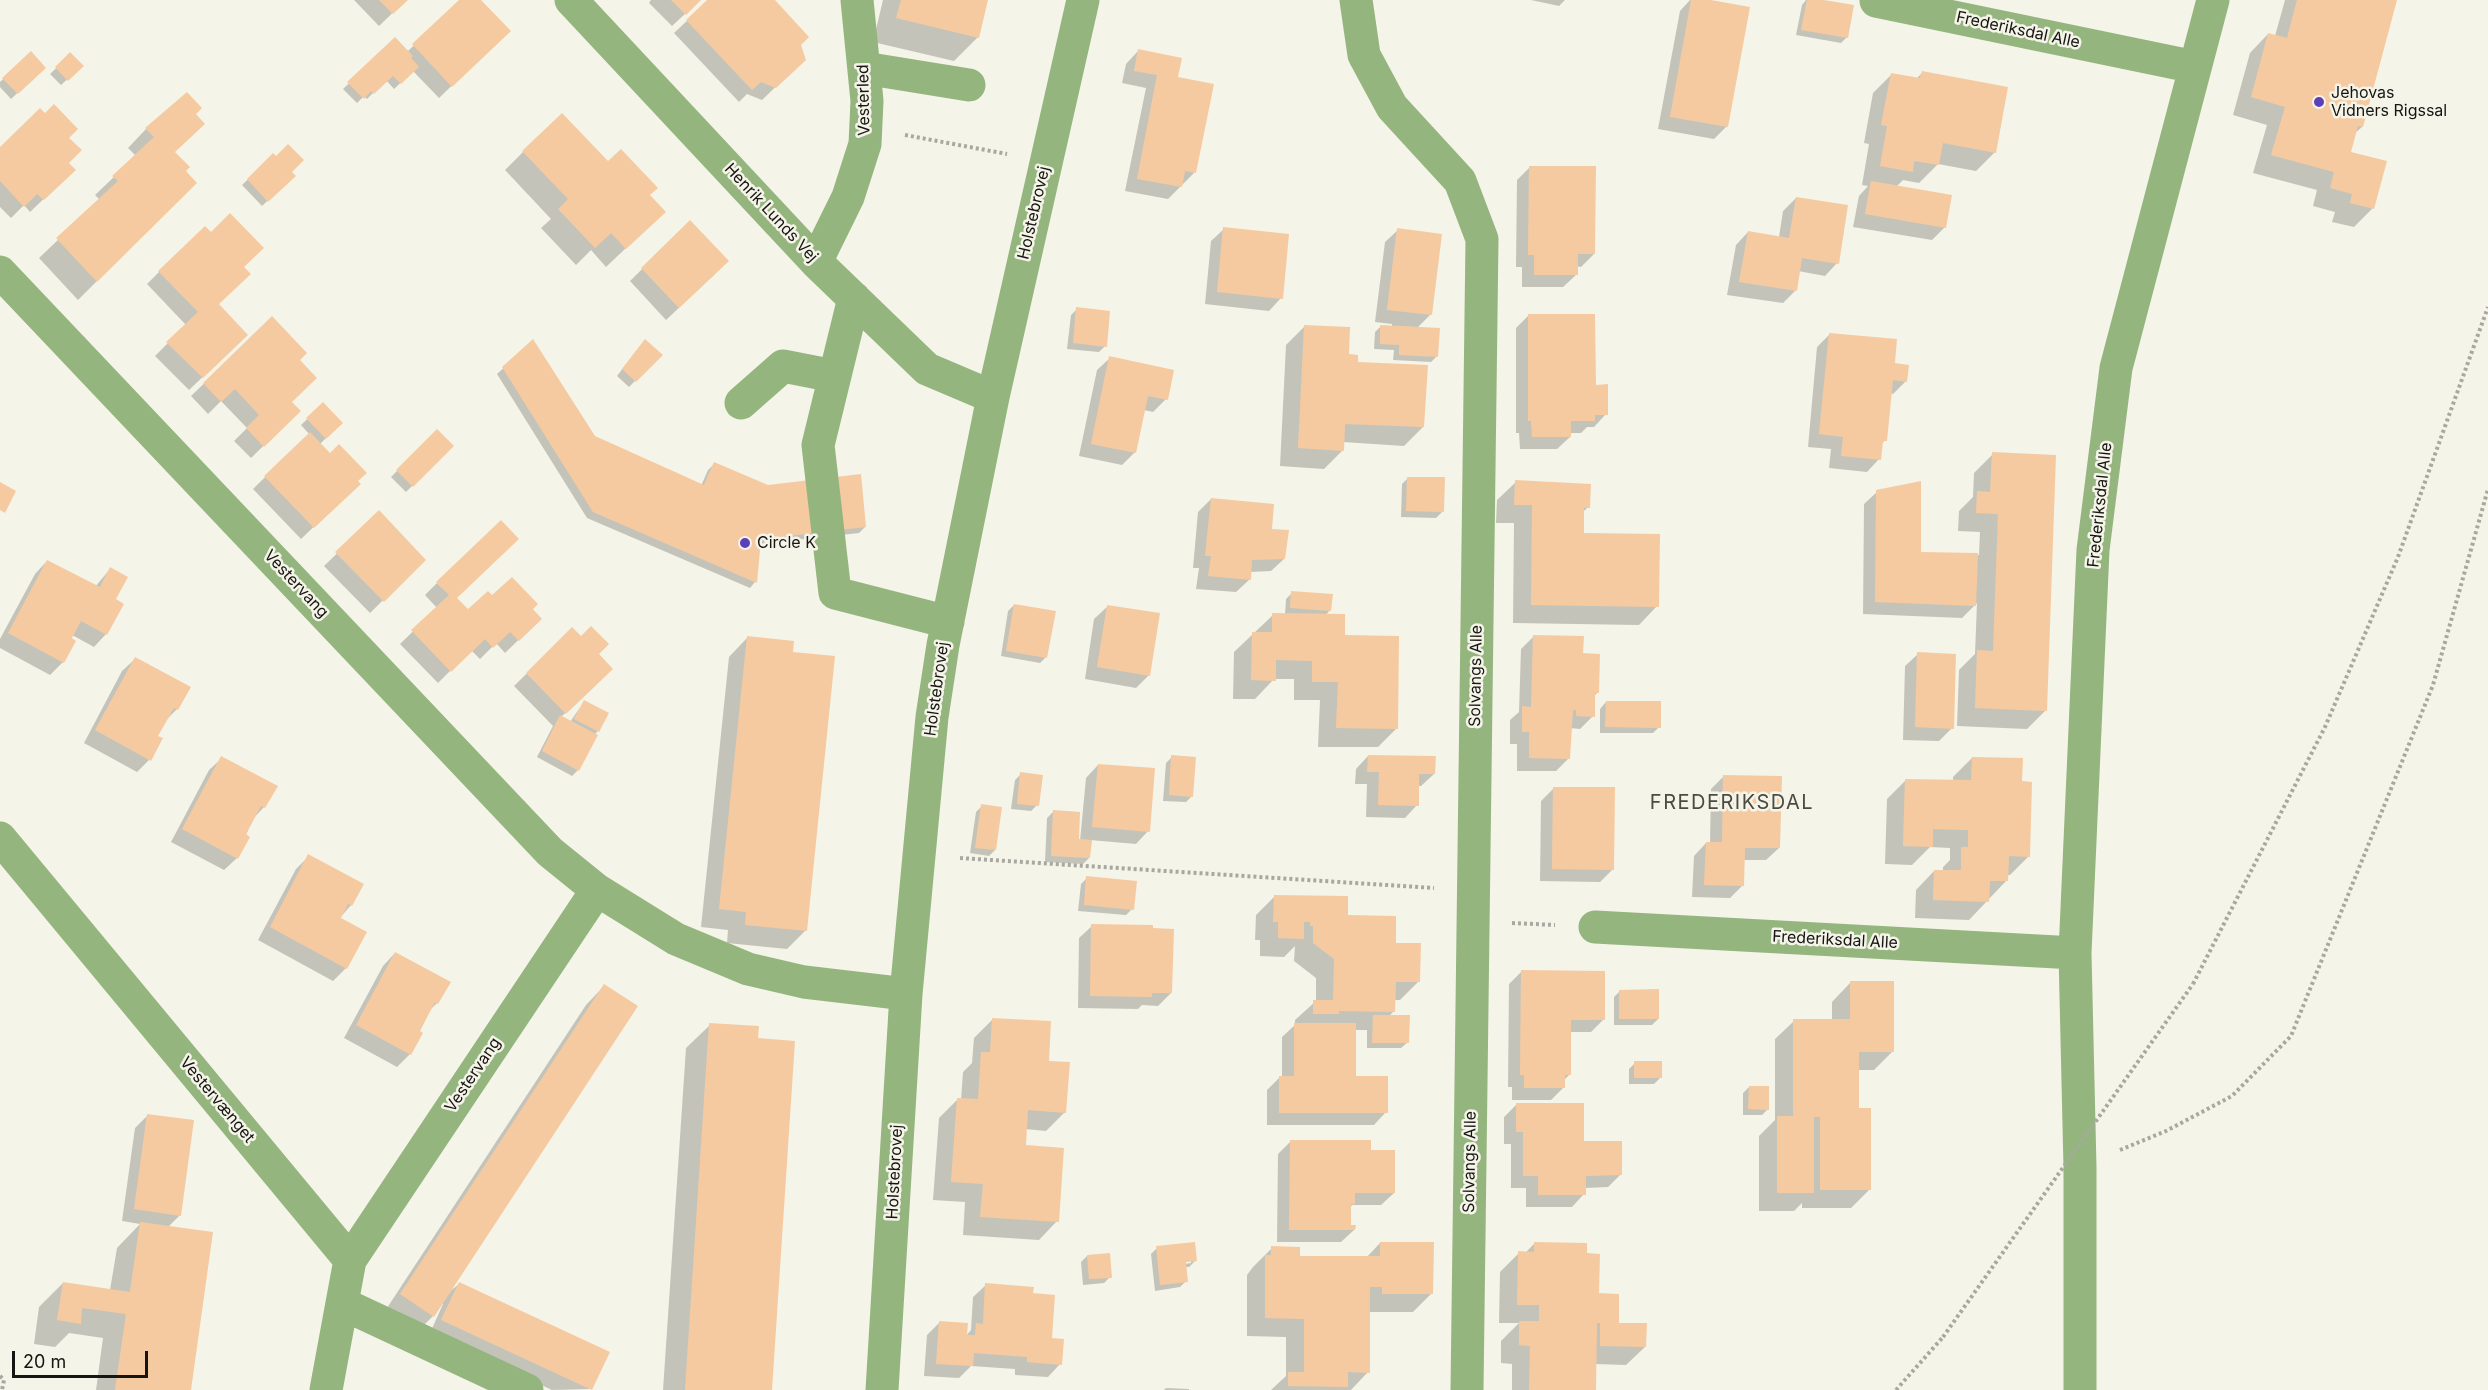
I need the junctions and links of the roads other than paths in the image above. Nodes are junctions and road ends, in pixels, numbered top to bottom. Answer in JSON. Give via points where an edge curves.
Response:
{"nodes":[{"id":1,"x":571,"y":0,"type":"edge"},
{"id":2,"x":857,"y":0,"type":"edge"},
{"id":3,"x":1083,"y":0,"type":"edge"},
{"id":4,"x":1356,"y":0,"type":"edge"},
{"id":5,"x":2213,"y":0,"type":"edge"},
{"id":6,"x":1876,"y":1,"type":"edge"},
{"id":7,"x":2195,"y":67,"type":"junction"},
{"id":8,"x":864,"y":68,"type":"junction"},
{"id":9,"x":969,"y":85,"type":"dead end"},
{"id":10,"x":816,"y":262,"type":"junction"},
{"id":11,"x":0,"y":272,"type":"edge"},
{"id":12,"x":854,"y":298,"type":"junction"},
{"id":13,"x":834,"y":376,"type":"junction"},
{"id":14,"x":993,"y":397,"type":"junction"},
{"id":15,"x":741,"y":403,"type":"dead end"},
{"id":16,"x":948,"y":622,"type":"junction"},
{"id":17,"x":0,"y":838,"type":"edge"},
{"id":18,"x":597,"y":890,"type":"junction"},
{"id":19,"x":1595,"y":927,"type":"road end"},
{"id":20,"x":2075,"y":952,"type":"junction"},
{"id":21,"x":906,"y":994,"type":"junction"},
{"id":22,"x":350,"y":1260,"type":"junction"},
{"id":23,"x":343,"y":1304,"type":"junction"},
{"id":24,"x":326,"y":1390,"type":"edge"},
{"id":25,"x":527,"y":1390,"type":"edge"},
{"id":26,"x":882,"y":1390,"type":"edge"},
{"id":27,"x":1467,"y":1390,"type":"edge"},
{"id":28,"x":2080,"y":1390,"type":"edge"}],
"edges":[{"from":1,"to":10,"type":"street","name":"Henrik Lunds Vej"},
{"from":2,"to":8,"type":"street","name":"Vesterled"},
{"from":3,"to":14,"type":"street","name":"Holstebrovej"},
{"from":4,"to":27,"type":"street","name":"Solvangs Alle","via":[[1364,55],[1392,107],[1460,181],[1482,239]]},
{"from":5,"to":7,"type":"street","name":"Frederiksdal Alle"},
{"from":6,"to":7,"type":"street","name":"Frederiksdal Alle"},
{"from":7,"to":20,"type":"street","name":"Frederiksdal Alle","via":[[2116,368],[2093,550]]},
{"from":8,"to":9,"type":"street"},
{"from":8,"to":10,"type":"street","name":"Vesterled","via":[[865,144],[848,197]]},
{"from":10,"to":12,"type":"street","name":"Henrik Lunds Vej"},
{"from":11,"to":18,"type":"street","name":"Vestervang","via":[[550,852]]},
{"from":12,"to":13,"type":"street"},
{"from":12,"to":14,"type":"street","name":"Henrik Lunds Vej","via":[[927,369]]},
{"from":13,"to":15,"type":"street","via":[[783,366]]},
{"from":13,"to":16,"type":"street","via":[[818,445],[834,593]]},
{"from":14,"to":16,"type":"street","name":"Holstebrovej"},
{"from":16,"to":21,"type":"street","name":"Holstebrovej","via":[[932,717]]},
{"from":17,"to":22,"type":"street","name":"Vestervænget"},
{"from":18,"to":21,"type":"street","name":"Vestervang","via":[[676,939],[748,969],[804,982]]},
{"from":18,"to":22,"type":"street","name":"Vestervang"},
{"from":19,"to":20,"type":"street","name":"Frederiksdal Alle"},
{"from":20,"to":28,"type":"street","name":"Frederiksdal Alle"},
{"from":21,"to":26,"type":"street","name":"Holstebrovej"},
{"from":22,"to":23,"type":"street"},
{"from":23,"to":24,"type":"street"},
{"from":23,"to":25,"type":"street"}]}
